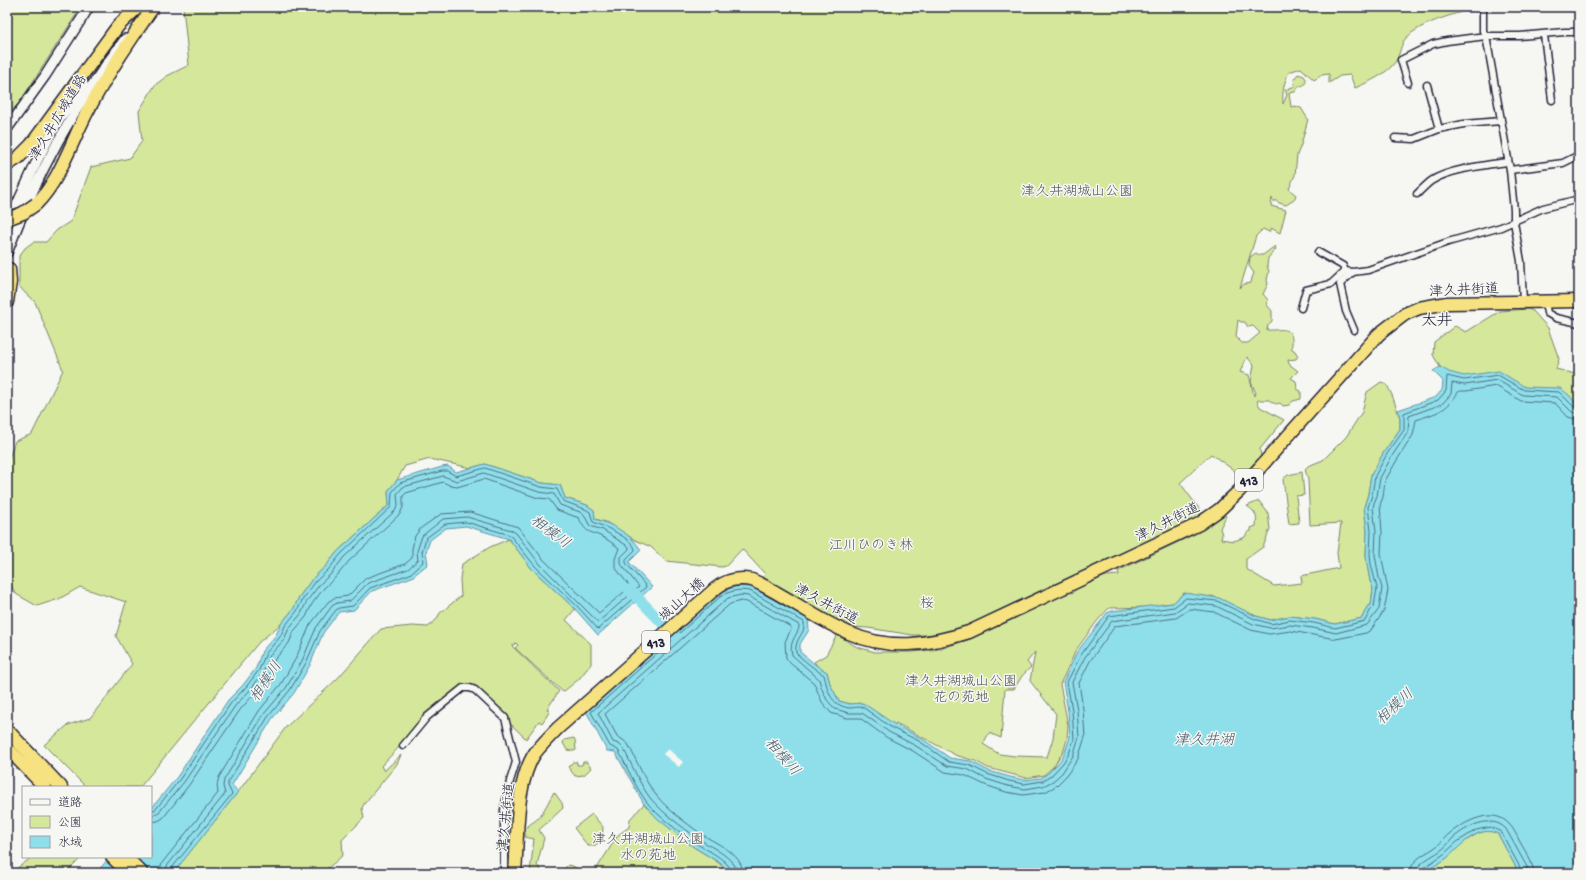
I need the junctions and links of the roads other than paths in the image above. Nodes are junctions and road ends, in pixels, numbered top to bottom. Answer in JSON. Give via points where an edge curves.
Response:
{"nodes":[{"id":1,"x":89,"y":7,"type":"edge"},
{"id":2,"x":138,"y":7,"type":"edge"},
{"id":3,"x":141,"y":7,"type":"edge"},
{"id":4,"x":152,"y":7,"type":"edge"},
{"id":5,"x":1483,"y":7,"type":"edge"},
{"id":6,"x":1579,"y":32,"type":"edge"},
{"id":7,"x":1544,"y":35,"type":"junction"},
{"id":8,"x":1486,"y":36,"type":"junction"},
{"id":9,"x":1408,"y":83,"type":"dead end"},
{"id":10,"x":1427,"y":85,"type":"dead end"},
{"id":11,"x":1552,"y":100,"type":"dead end"},
{"id":12,"x":1501,"y":121,"type":"junction"},
{"id":13,"x":7,"y":129,"type":"edge"},
{"id":14,"x":1439,"y":129,"type":"junction"},
{"id":15,"x":1395,"y":138,"type":"dead end"},
{"id":16,"x":1579,"y":155,"type":"edge"},
{"id":17,"x":1508,"y":162,"type":"junction"},
{"id":18,"x":7,"y":165,"type":"edge"},
{"id":19,"x":1510,"y":170,"type":"junction"},
{"id":20,"x":1417,"y":194,"type":"dead end"},
{"id":21,"x":1579,"y":199,"type":"edge"},
{"id":22,"x":7,"y":219,"type":"edge"},
{"id":23,"x":1514,"y":222,"type":"junction"},
{"id":24,"x":7,"y":226,"type":"edge"},
{"id":25,"x":7,"y":252,"type":"edge"},
{"id":26,"x":1318,"y":252,"type":"dead end"},
{"id":27,"x":9,"y":269,"type":"dead end"},
{"id":28,"x":1344,"y":271,"type":"junction"},
{"id":29,"x":1353,"y":272,"type":"junction"},
{"id":30,"x":1579,"y":301,"type":"edge"},
{"id":31,"x":7,"y":302,"type":"edge"},
{"id":32,"x":1523,"y":302,"type":"junction"},
{"id":33,"x":1545,"y":302,"type":"junction"},
{"id":34,"x":1301,"y":308,"type":"dead end"},
{"id":35,"x":1579,"y":323,"type":"edge"},
{"id":36,"x":1354,"y":330,"type":"dead end"},
{"id":37,"x":762,"y":584,"type":"joint"},
{"id":38,"x":558,"y":728,"type":"joint"},
{"id":39,"x":7,"y":730,"type":"edge"},
{"id":40,"x":403,"y":746,"type":"dead end"},
{"id":41,"x":7,"y":748,"type":"edge"},
{"id":42,"x":18,"y":758,"type":"edge"},
{"id":43,"x":44,"y":786,"type":"edge"},
{"id":44,"x":59,"y":786,"type":"edge"},
{"id":45,"x":113,"y":858,"type":"edge"},
{"id":46,"x":127,"y":858,"type":"edge"},
{"id":47,"x":128,"y":873,"type":"edge"},
{"id":48,"x":142,"y":873,"type":"edge"},
{"id":49,"x":504,"y":873,"type":"edge"},
{"id":50,"x":515,"y":873,"type":"edge"}],
"edges":[{"from":1,"to":13,"type":"main road"},
{"from":2,"to":18,"type":"highway","via":[[118,26],[31,145]]},
{"from":3,"to":24,"type":"main road","name":"津久井広域道路","via":[[103,54],[65,112],[36,163]]},
{"from":4,"to":22,"type":"highway","bridge":true,"via":[[91,105],[52,184],[36,204],[23,213]]},
{"from":4,"to":25,"type":"main road","name":"津久井広域道路","via":[[113,55],[69,121],[32,190]]},
{"from":5,"to":8,"type":"street","via":[[1483,31]]},
{"from":6,"to":7,"type":"street"},
{"from":7,"to":8,"type":"street"},
{"from":7,"to":11,"type":"street"},
{"from":8,"to":9,"type":"street","via":[[1433,44],[1401,60]]},
{"from":8,"to":12,"type":"street"},
{"from":10,"to":14,"type":"street"},
{"from":12,"to":14,"type":"street"},
{"from":12,"to":17,"type":"street"},
{"from":14,"to":15,"type":"street","via":[[1414,139]]},
{"from":16,"to":19,"type":"street","via":[[1563,163]]},
{"from":17,"to":19,"type":"street"},
{"from":17,"to":20,"type":"street","via":[[1450,173],[1431,181]]},
{"from":19,"to":23,"type":"street"},
{"from":21,"to":23,"type":"street","via":[[1543,208]]},
{"from":23,"to":29,"type":"street","via":[[1368,270]]},
{"from":23,"to":32,"type":"street","via":[[1521,261]]},
{"from":26,"to":28,"type":"street","via":[[1343,266]]},
{"from":27,"to":31,"type":"highway"},
{"from":28,"to":29,"type":"street"},
{"from":28,"to":34,"type":"street","via":[[1331,284],[1306,290]]},
{"from":29,"to":36,"type":"street","via":[[1340,284],[1346,311]]},
{"from":30,"to":33,"type":"highway","name":"津久井街道","number":"413"},
{"from":32,"to":33,"type":"highway","name":"津久井街道","number":"413"},
{"from":32,"to":37,"type":"highway","name":"津久井街道","number":"413","via":[[1438,304],[1405,314],[1380,334],[1249,480],[1209,518],[969,632],[930,643],[887,643],[870,640],[840,629]]},
{"from":33,"to":35,"type":"street","via":[[1547,313],[1556,318]]},
{"from":37,"to":38,"type":"highway","name":"城山大橋","number":"413","via":[[739,579],[720,585]]},
{"from":38,"to":50,"type":"highway","name":"津久井街道","number":"413","via":[[535,754],[524,778],[520,798]]},
{"from":39,"to":42,"type":"highway"},
{"from":40,"to":49,"type":"street","via":[[427,717],[463,688],[475,690],[505,718],[516,762],[504,810]]},
{"from":41,"to":42,"type":"highway"},
{"from":42,"to":43,"type":"highway"},
{"from":42,"to":44,"type":"highway"},
{"from":45,"to":47,"type":"highway"},
{"from":46,"to":48,"type":"highway"}]}
